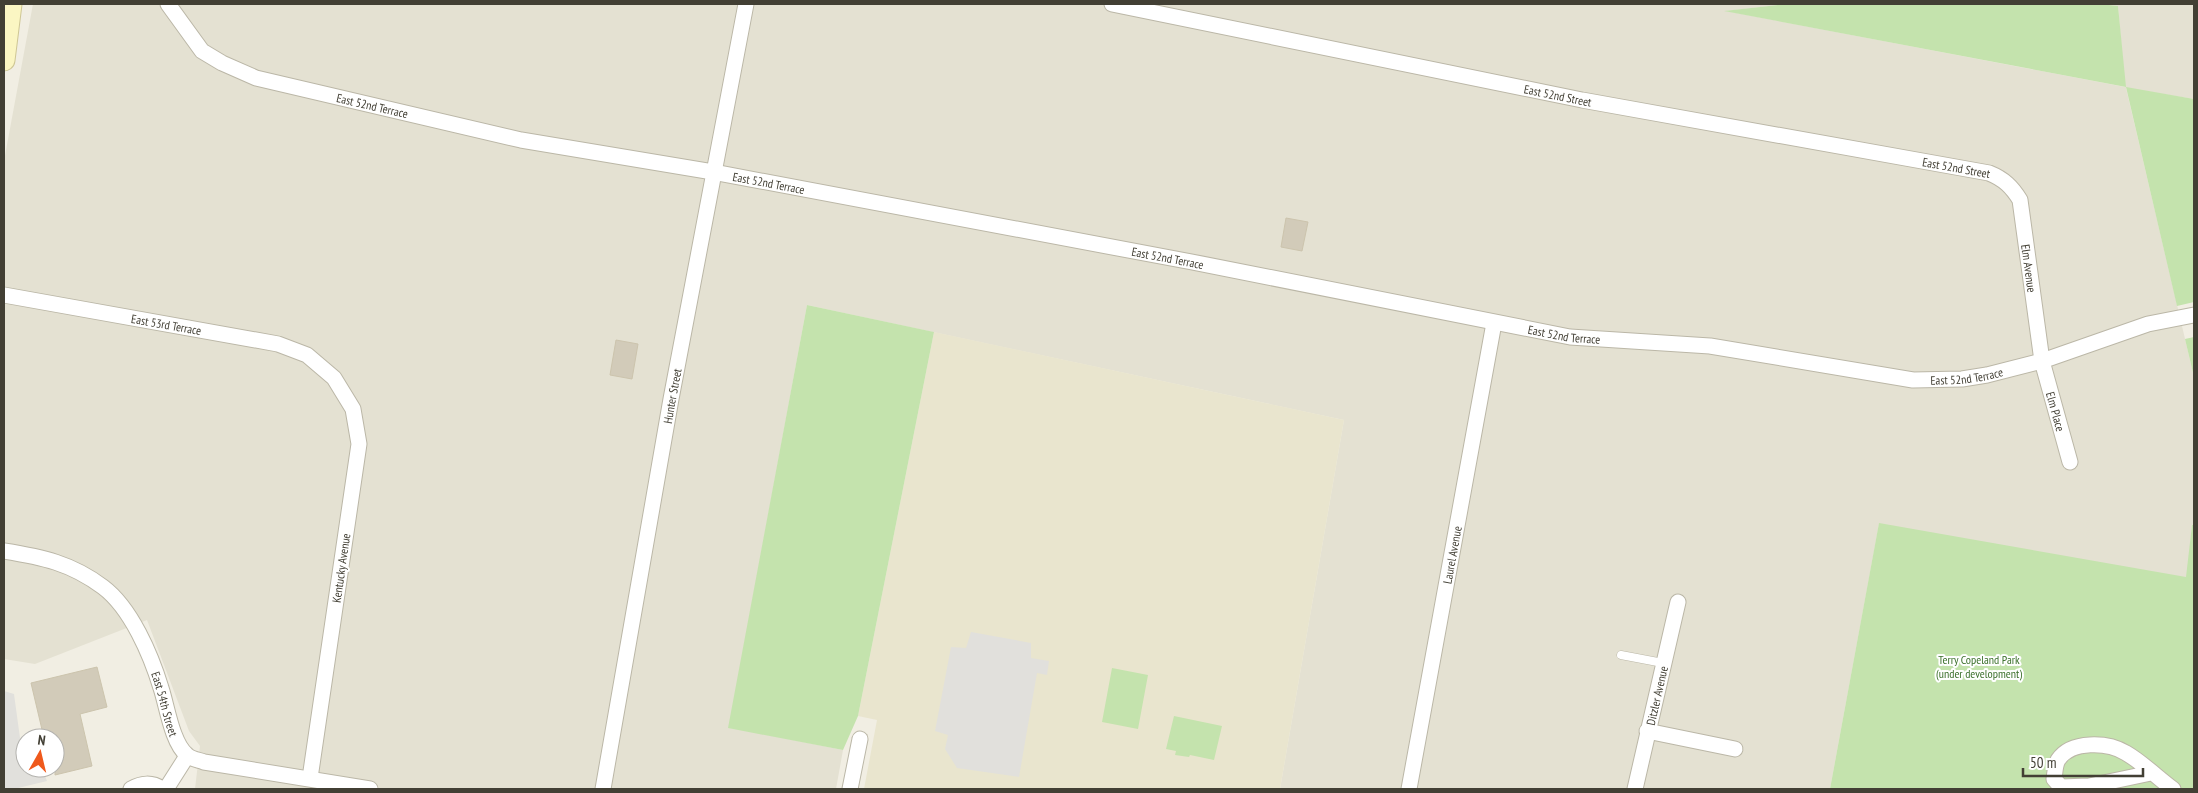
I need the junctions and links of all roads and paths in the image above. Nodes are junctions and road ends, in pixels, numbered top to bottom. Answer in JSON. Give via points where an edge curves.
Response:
{"nodes":[{"id":1,"x":11,"y":4,"type":"edge"},
{"id":2,"x":168,"y":4,"type":"edge"},
{"id":3,"x":746,"y":4,"type":"edge"},
{"id":4,"x":1112,"y":4,"type":"edge"},
{"id":5,"x":4,"y":60,"type":"edge"},
{"id":6,"x":713,"y":172,"type":"junction"},
{"id":7,"x":2005,"y":181,"type":"joint"},
{"id":8,"x":4,"y":295,"type":"edge"},
{"id":9,"x":2194,"y":315,"type":"edge"},
{"id":10,"x":1494,"y":323,"type":"junction"},
{"id":11,"x":2042,"y":361,"type":"junction"},
{"id":12,"x":322,"y":368,"type":"joint"},
{"id":13,"x":2070,"y":462,"type":"dead end"},
{"id":14,"x":4,"y":551,"type":"edge"},
{"id":15,"x":1678,"y":602,"type":"dead end"},
{"id":16,"x":1621,"y":655,"type":"dead end"},
{"id":17,"x":1663,"y":663,"type":"junction"},
{"id":18,"x":1647,"y":731,"type":"junction"},
{"id":19,"x":860,"y":738,"type":"dead end"},
{"id":20,"x":1735,"y":749,"type":"dead end"},
{"id":21,"x":187,"y":756,"type":"junction"},
{"id":22,"x":2151,"y":773,"type":"junction"},
{"id":23,"x":310,"y":778,"type":"junction"},
{"id":24,"x":131,"y":789,"type":"edge"},
{"id":25,"x":162,"y":789,"type":"edge"},
{"id":26,"x":166,"y":789,"type":"edge"},
{"id":27,"x":370,"y":789,"type":"edge"},
{"id":28,"x":603,"y":789,"type":"edge"},
{"id":29,"x":850,"y":789,"type":"edge"},
{"id":30,"x":1409,"y":789,"type":"edge"},
{"id":31,"x":1635,"y":789,"type":"edge"},
{"id":32,"x":2173,"y":789,"type":"edge"}],
"edges":[{"from":1,"to":5,"type":"main road"},
{"from":2,"to":6,"type":"street","name":"East 52nd Terrace","via":[[202,51],[256,78],[521,140]]},
{"from":3,"to":6,"type":"street","name":"Hunter Street"},
{"from":4,"to":7,"type":"street","name":"East 52nd Street","via":[[1582,100],[1990,173]]},
{"from":6,"to":10,"type":"street","name":"East 52nd Terrace","via":[[1192,262]]},
{"from":6,"to":28,"type":"street","name":"Hunter Street"},
{"from":7,"to":11,"type":"street","name":"Elm Avenue","via":[[2020,200]]},
{"from":8,"to":12,"type":"street","name":"East 53rd Terrace","via":[[278,344],[306,355]]},
{"from":9,"to":11,"type":"street","name":"East 52nd Terrace","via":[[2148,324]]},
{"from":10,"to":11,"type":"street","name":"East 52nd Terrace","via":[[1570,336],[1710,346],[1914,380],[1962,379]]},
{"from":10,"to":30,"type":"street","name":"Laurel Avenue"},
{"from":11,"to":13,"type":"street","name":"Elm Place"},
{"from":12,"to":23,"type":"street","name":"Kentucky Avenue","via":[[334,378],[353,409],[359,444]]},
{"from":14,"to":21,"type":"street","name":"East 54th Street","via":[[50,559],[79,570],[121,604],[144,646],[161,687],[177,742]]},
{"from":15,"to":17,"type":"street","name":"Ditzler Avenue"},
{"from":16,"to":17,"type":"lane"},
{"from":17,"to":18,"type":"street","name":"Ditzler Avenue"},
{"from":18,"to":20,"type":"street"},
{"from":18,"to":31,"type":"street","name":"Ditzler Avenue"},
{"from":19,"to":29,"type":"street"},
{"from":21,"to":23,"type":"street","via":[[204,762]]},
{"from":21,"to":26,"type":"street"},
{"from":22,"to":22,"type":"street","via":[[2126,753],[2111,747],[2086,745],[2068,749],[2058,761],[2054,779],[2061,787],[2080,786]]},
{"from":22,"to":32,"type":"street"},
{"from":23,"to":27,"type":"street"},
{"from":24,"to":25,"type":"street","via":[[150,784]]}]}
